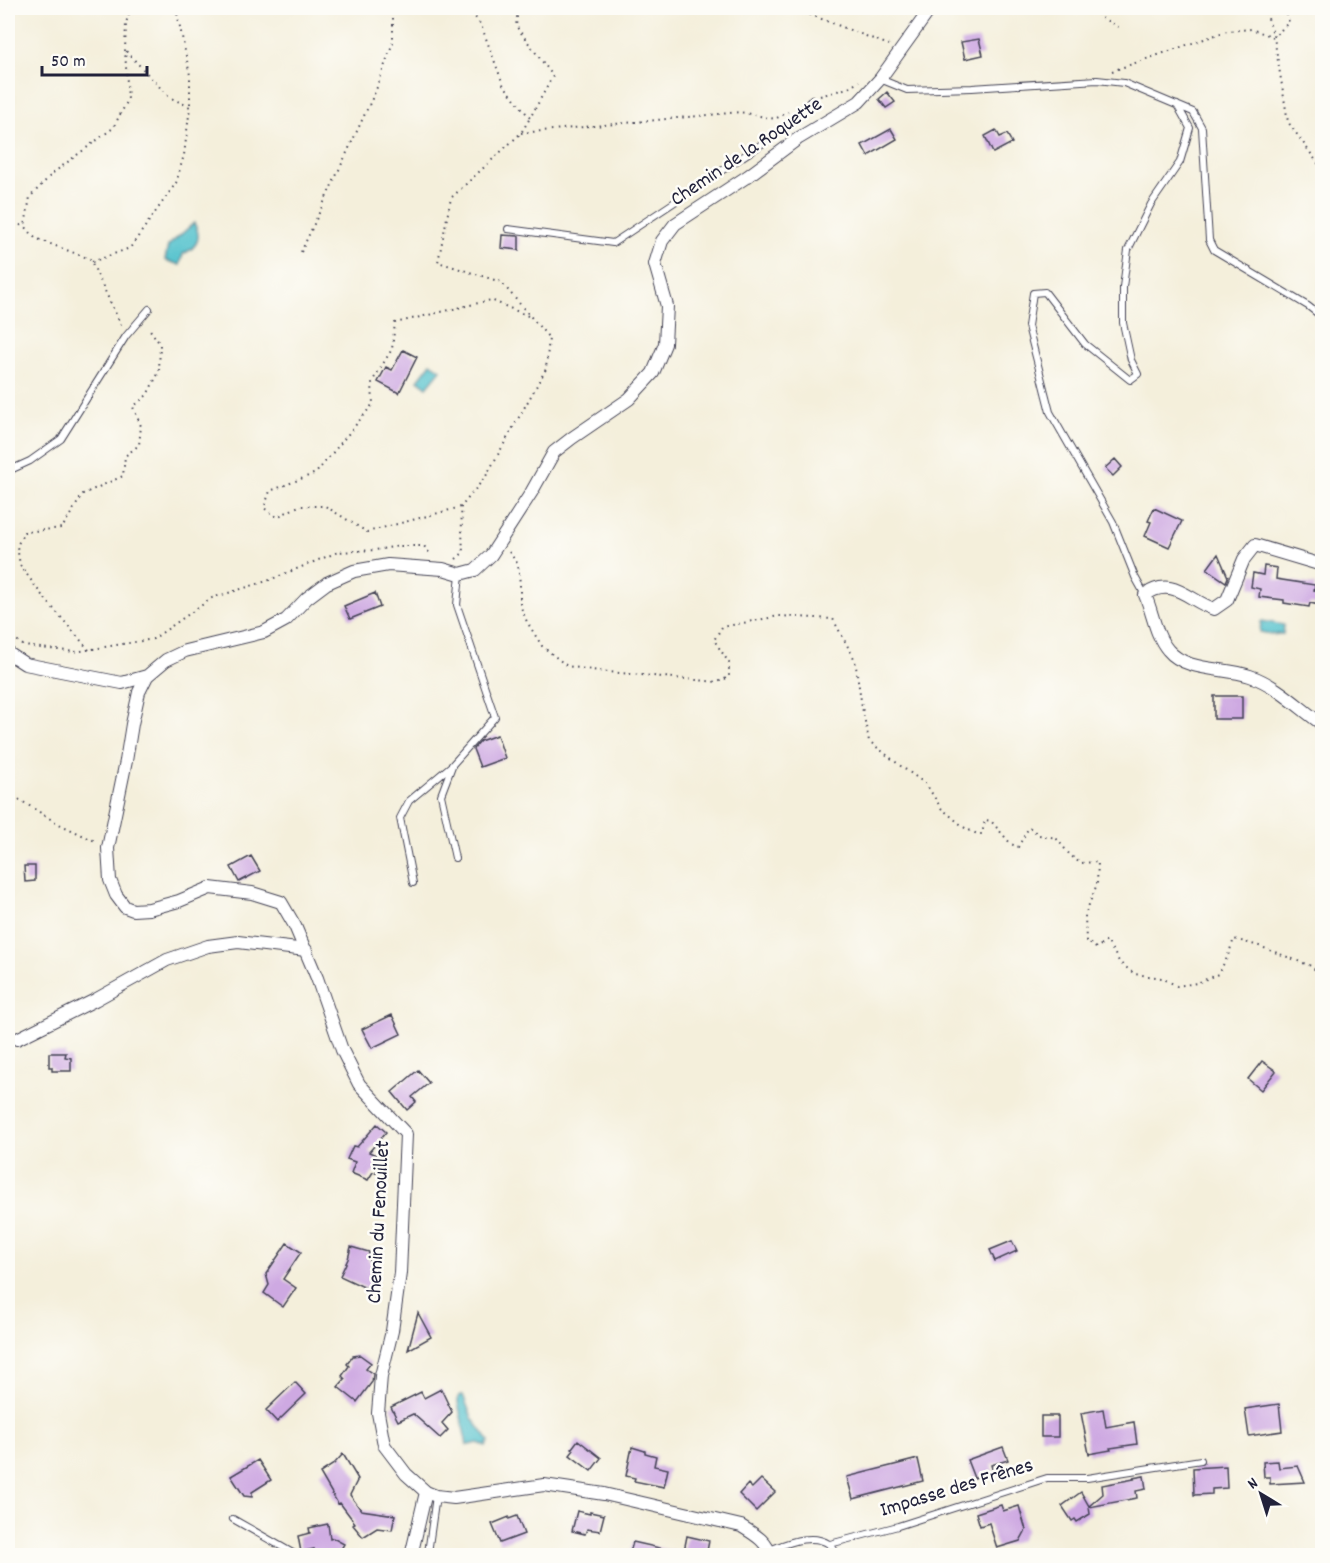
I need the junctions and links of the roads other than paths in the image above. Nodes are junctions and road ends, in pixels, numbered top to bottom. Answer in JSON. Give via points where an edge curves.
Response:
{"nodes":[{"id":1,"x":931,"y":8,"type":"edge"},
{"id":2,"x":880,"y":79,"type":"junction"},
{"id":3,"x":812,"y":99,"type":"road end"},
{"id":4,"x":1177,"y":105,"type":"junction"},
{"id":5,"x":508,"y":229,"type":"dead end"},
{"id":6,"x":149,"y":309,"type":"dead end"},
{"id":7,"x":1323,"y":317,"type":"edge"},
{"id":8,"x":8,"y":471,"type":"edge"},
{"id":9,"x":1323,"y":565,"type":"edge"},
{"id":10,"x":460,"y":574,"type":"junction"},
{"id":11,"x":1145,"y":596,"type":"junction"},
{"id":12,"x":8,"y":653,"type":"edge"},
{"id":13,"x":147,"y":676,"type":"junction"},
{"id":14,"x":1323,"y":724,"type":"edge"},
{"id":15,"x":452,"y":765,"type":"junction"},
{"id":16,"x":455,"y":858,"type":"dead end"},
{"id":17,"x":413,"y":883,"type":"dead end"},
{"id":18,"x":306,"y":950,"type":"junction"},
{"id":19,"x":17,"y":1039,"type":"dead end"},
{"id":20,"x":1201,"y":1460,"type":"dead end"},
{"id":21,"x":431,"y":1494,"type":"junction"},
{"id":22,"x":233,"y":1519,"type":"dead end"},
{"id":23,"x":830,"y":1544,"type":"junction"},
{"id":24,"x":770,"y":1553,"type":"edge"},
{"id":25,"x":298,"y":1556,"type":"edge"},
{"id":26,"x":411,"y":1556,"type":"edge"},
{"id":27,"x":429,"y":1556,"type":"edge"},
{"id":28,"x":838,"y":1556,"type":"edge"}],
"edges":[{"from":1,"to":2,"type":"street","name":"Chemin de la Roquette"},
{"from":2,"to":4,"type":"lane","via":[[907,90],[1097,80],[1124,83]]},
{"from":2,"to":10,"type":"street","name":"Chemin de la Roquette","via":[[859,102],[799,138],[675,224],[662,241],[655,264],[667,306],[665,344],[653,373],[629,399],[554,452],[492,555],[475,570]]},
{"from":3,"to":5,"type":"lane","via":[[792,124],[613,243]]},
{"from":4,"to":7,"type":"lane","via":[[1193,112],[1202,128],[1209,240],[1214,250]]},
{"from":4,"to":11,"type":"lane","via":[[1190,128],[1180,162],[1151,204],[1128,250],[1123,323],[1138,374],[1130,380],[1085,344],[1045,292],[1033,293],[1028,326],[1050,412],[1113,522]]},
{"from":6,"to":8,"type":"lane","via":[[126,336],[61,439]]},
{"from":9,"to":11,"type":"street","via":[[1255,544],[1244,559],[1227,600],[1214,609],[1169,587],[1154,589]]},
{"from":10,"to":13,"type":"street","via":[[388,565],[354,571],[327,583],[286,620],[264,632],[185,651]]},
{"from":10,"to":15,"type":"lane","via":[[457,604],[495,717]]},
{"from":11,"to":14,"type":"street","via":[[1158,633],[1176,658],[1258,679]]},
{"from":12,"to":13,"type":"street","via":[[26,664],[122,683]]},
{"from":13,"to":18,"type":"street","name":"Chemin du Fenouillet","via":[[139,692],[108,848],[110,880],[116,895],[125,907],[133,910],[179,901],[210,888],[252,892],[281,902]]},
{"from":15,"to":16,"type":"lane","via":[[441,795]]},
{"from":15,"to":17,"type":"lane","via":[[410,801],[400,818]]},
{"from":18,"to":19,"type":"street","via":[[238,942],[208,946],[167,960]]},
{"from":18,"to":21,"type":"street","name":"Chemin du Fenouillet","via":[[342,1050],[359,1084],[406,1134],[400,1273],[378,1413],[384,1445],[406,1474]]},
{"from":20,"to":23,"type":"lane","name":"Impasse des Frênes","via":[[1087,1478],[1047,1478]]},
{"from":21,"to":24,"type":"street","via":[[454,1498],[544,1485],[594,1493],[741,1526],[759,1538]]},
{"from":21,"to":26,"type":"street"},
{"from":21,"to":27,"type":"lane"},
{"from":22,"to":25,"type":"lane"},
{"from":23,"to":24,"type":"lane","via":[[800,1539]]},
{"from":23,"to":28,"type":"lane"}]}
